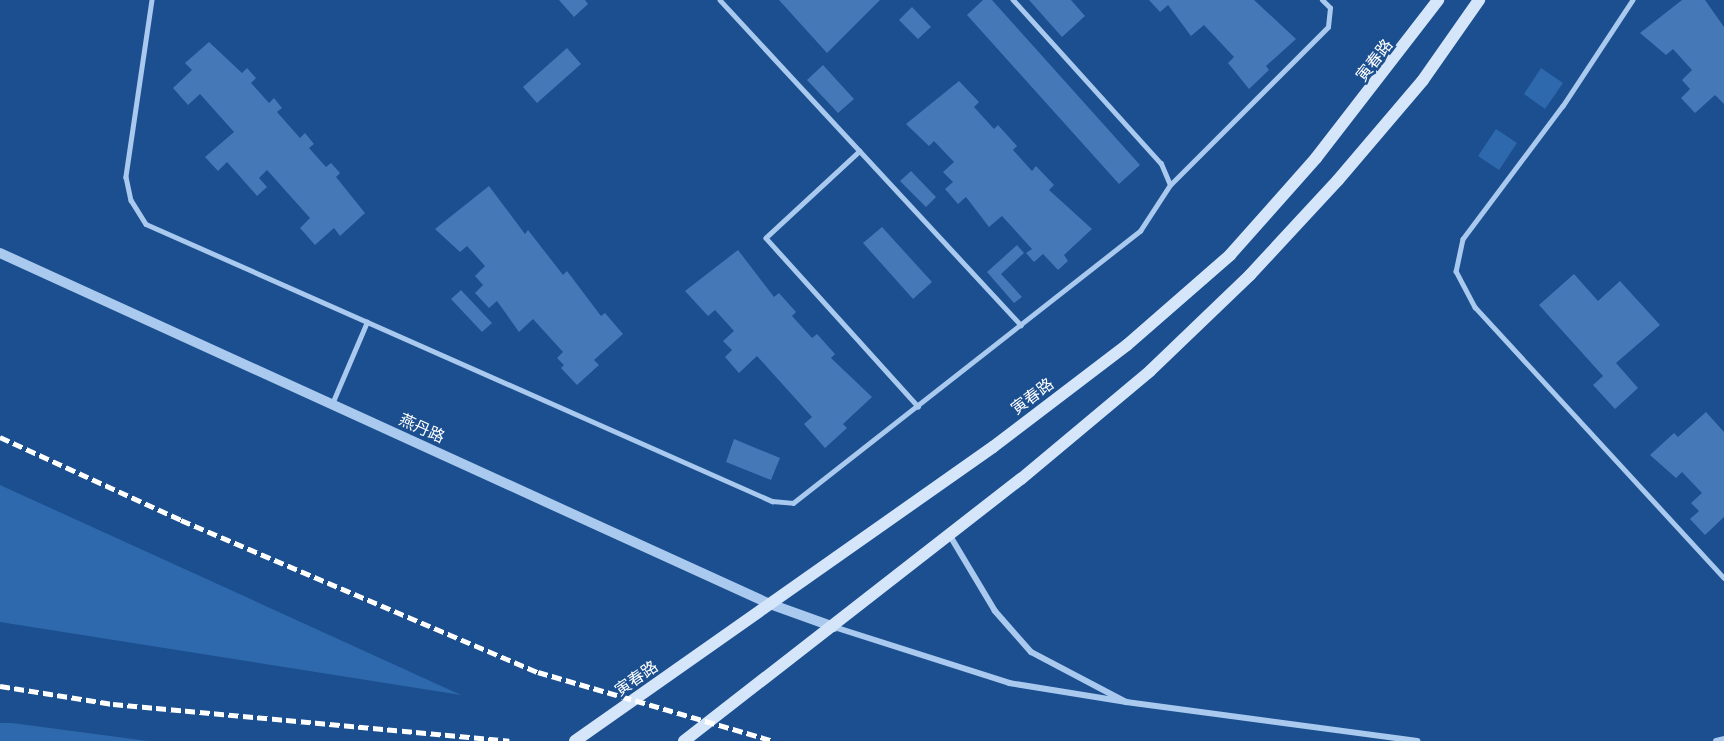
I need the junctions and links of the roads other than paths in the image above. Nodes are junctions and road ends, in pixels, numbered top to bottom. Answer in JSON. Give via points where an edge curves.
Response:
{"nodes":[{"id":1,"x":152,"y":0,"type":"edge"},
{"id":2,"x":720,"y":0,"type":"edge"},
{"id":3,"x":1013,"y":0,"type":"edge"},
{"id":4,"x":1322,"y":0,"type":"edge"},
{"id":5,"x":1438,"y":0,"type":"edge"},
{"id":6,"x":1479,"y":0,"type":"edge"},
{"id":7,"x":1633,"y":0,"type":"edge"},
{"id":8,"x":860,"y":151,"type":"junction"},
{"id":9,"x":1170,"y":185,"type":"junction"},
{"id":10,"x":0,"y":253,"type":"edge"},
{"id":11,"x":367,"y":322,"type":"junction"},
{"id":12,"x":1021,"y":325,"type":"junction"},
{"id":13,"x":332,"y":404,"type":"junction"},
{"id":14,"x":918,"y":406,"type":"junction"},
{"id":15,"x":949,"y":534,"type":"junction"},
{"id":16,"x":1724,"y":578,"type":"edge"},
{"id":17,"x":770,"y":604,"type":"junction"},
{"id":18,"x":834,"y":627,"type":"junction"},
{"id":19,"x":1126,"y":702,"type":"junction"},
{"id":20,"x":1724,"y":739,"type":"edge"},
{"id":21,"x":575,"y":741,"type":"edge"},
{"id":22,"x":684,"y":741,"type":"edge"},
{"id":23,"x":1417,"y":741,"type":"edge"},
{"id":24,"x":1716,"y":741,"type":"edge"}],
"edges":[{"from":1,"to":11,"type":"lane","via":[[126,177],[131,200],[146,224]]},
{"from":2,"to":8,"type":"lane"},
{"from":3,"to":9,"type":"lane","via":[[1161,164]]},
{"from":4,"to":9,"type":"lane","via":[[1330,8],[1328,27]]},
{"from":5,"to":17,"type":"main road","name":"寅春路","via":[[1316,158],[1230,255],[1127,345],[993,447]]},
{"from":6,"to":15,"type":"main road","via":[[1423,80],[1250,275],[1150,371]]},
{"from":7,"to":16,"type":"lane","via":[[1563,106],[1463,239],[1456,271],[1475,307]]},
{"from":8,"to":12,"type":"lane"},
{"from":8,"to":14,"type":"lane","via":[[765,238]]},
{"from":9,"to":12,"type":"lane","via":[[1140,231]]},
{"from":10,"to":13,"type":"street","name":"燕丹路"},
{"from":11,"to":13,"type":"lane"},
{"from":11,"to":14,"type":"lane","via":[[772,501],[794,503]]},
{"from":12,"to":14,"type":"lane"},
{"from":13,"to":17,"type":"street","name":"燕丹路"},
{"from":15,"to":18,"type":"main road"},
{"from":15,"to":19,"type":"street","via":[[995,611],[1031,652]]},
{"from":17,"to":18,"type":"street","name":"燕丹路"},
{"from":17,"to":21,"type":"main road","name":"寅春路"},
{"from":18,"to":19,"type":"street","via":[[1009,683]]},
{"from":18,"to":22,"type":"main road"},
{"from":19,"to":23,"type":"street"},
{"from":20,"to":24,"type":"street"}]}
